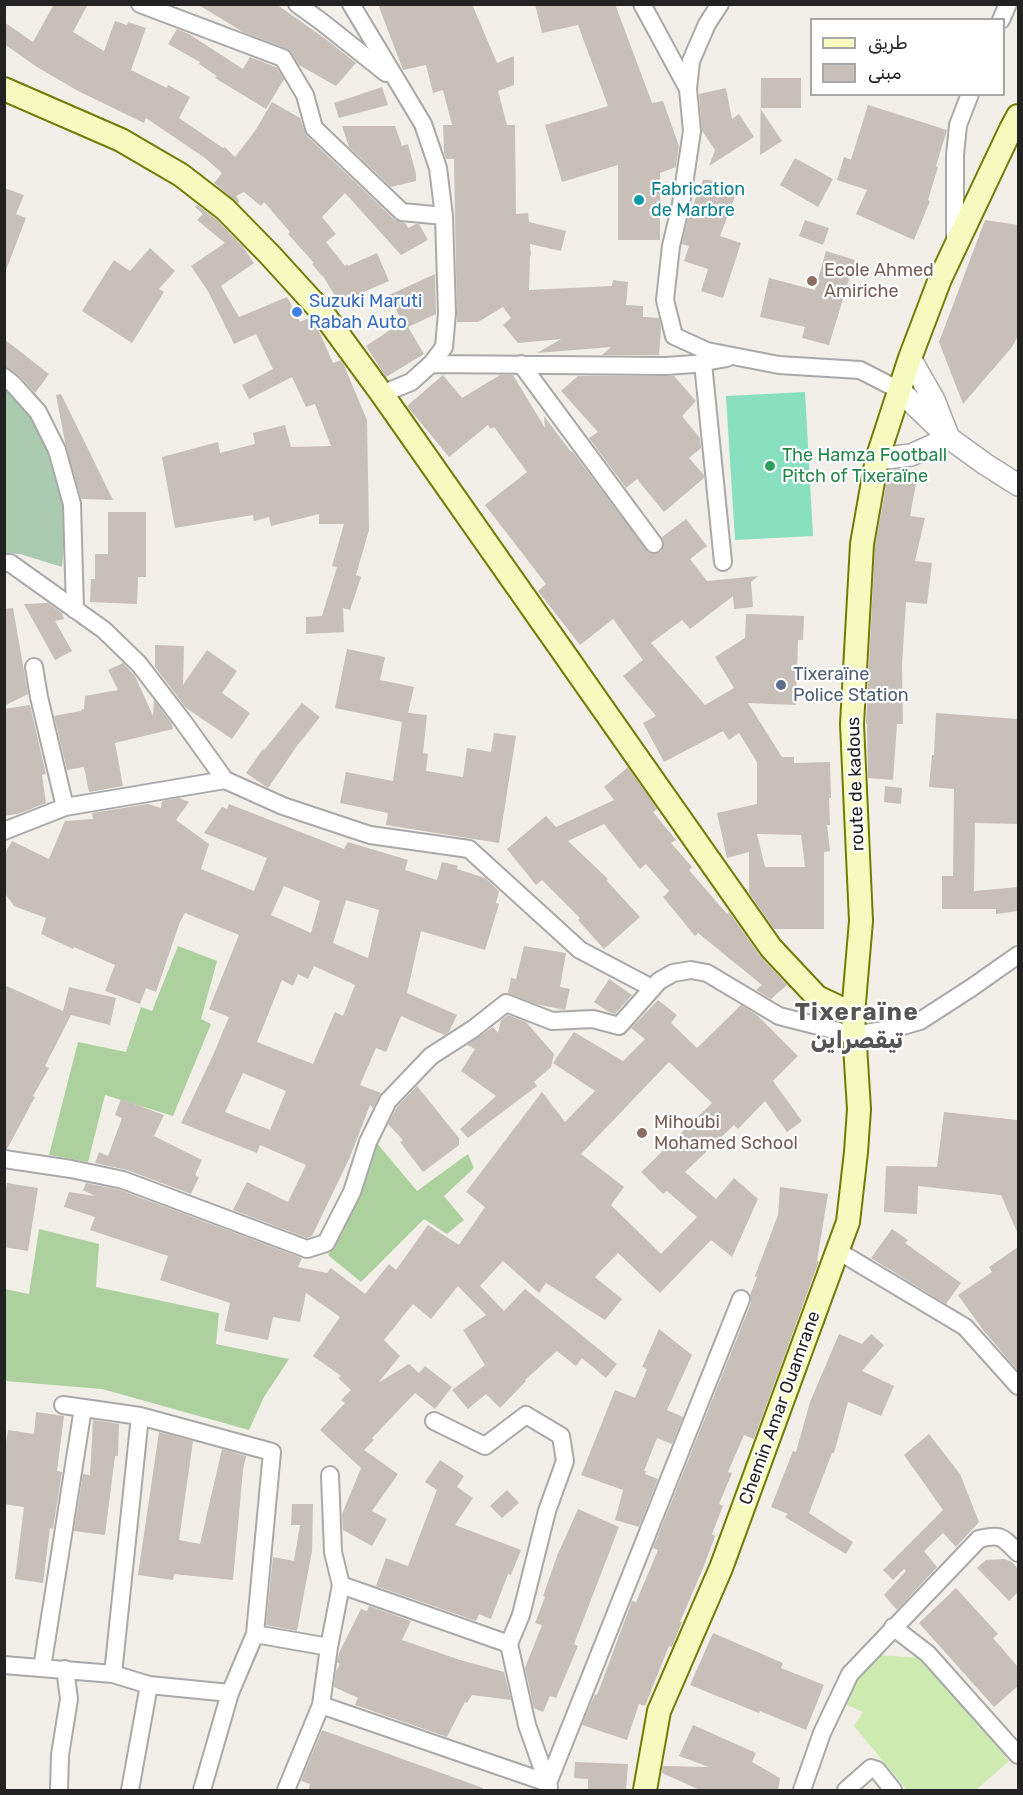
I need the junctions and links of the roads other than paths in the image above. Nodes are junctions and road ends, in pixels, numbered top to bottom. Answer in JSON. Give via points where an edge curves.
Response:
{"nodes":[{"id":1,"x":140,"y":4,"type":"edge"},
{"id":2,"x":297,"y":4,"type":"edge"},
{"id":3,"x":351,"y":4,"type":"edge"},
{"id":4,"x":642,"y":4,"type":"edge"},
{"id":5,"x":720,"y":4,"type":"edge"},
{"id":6,"x":1008,"y":4,"type":"edge"},
{"id":7,"x":1002,"y":18,"type":"edge"},
{"id":8,"x":396,"y":81,"type":"junction"},
{"id":9,"x":4,"y":89,"type":"edge"},
{"id":10,"x":688,"y":89,"type":"junction"},
{"id":11,"x":969,"y":96,"type":"edge"},
{"id":12,"x":1018,"y":116,"type":"edge"},
{"id":13,"x":444,"y":216,"type":"junction"},
{"id":14,"x":955,"y":247,"type":"junction"},
{"id":15,"x":737,"y":357,"type":"junction"},
{"id":16,"x":910,"y":358,"type":"junction"},
{"id":17,"x":703,"y":363,"type":"junction"},
{"id":18,"x":431,"y":364,"type":"junction"},
{"id":19,"x":521,"y":364,"type":"junction"},
{"id":20,"x":4,"y":377,"type":"edge"},
{"id":21,"x":899,"y":390,"type":"junction"},
{"id":22,"x":382,"y":394,"type":"junction"},
{"id":23,"x":949,"y":438,"type":"junction"},
{"id":24,"x":877,"y":459,"type":"junction"},
{"id":25,"x":1018,"y":485,"type":"edge"},
{"id":26,"x":654,"y":544,"type":"dead end"},
{"id":27,"x":723,"y":562,"type":"dead end"},
{"id":28,"x":4,"y":563,"type":"edge"},
{"id":29,"x":75,"y":610,"type":"junction"},
{"id":30,"x":34,"y":667,"type":"dead end"},
{"id":31,"x":225,"y":780,"type":"junction"},
{"id":32,"x":65,"y":807,"type":"junction"},
{"id":33,"x":4,"y":831,"type":"edge"},
{"id":34,"x":1018,"y":954,"type":"edge"},
{"id":35,"x":652,"y":988,"type":"junction"},
{"id":36,"x":854,"y":1025,"type":"junction"},
{"id":37,"x":4,"y":1159,"type":"edge"},
{"id":38,"x":838,"y":1251,"type":"junction"},
{"id":39,"x":741,"y":1299,"type":"dead end"},
{"id":40,"x":1018,"y":1386,"type":"edge"},
{"id":41,"x":63,"y":1405,"type":"dead end"},
{"id":42,"x":83,"y":1408,"type":"junction"},
{"id":43,"x":140,"y":1416,"type":"junction"},
{"id":44,"x":434,"y":1421,"type":"dead end"},
{"id":45,"x":330,"y":1475,"type":"dead end"},
{"id":46,"x":1018,"y":1553,"type":"edge"},
{"id":47,"x":341,"y":1585,"type":"junction"},
{"id":48,"x":893,"y":1627,"type":"junction"},
{"id":49,"x":255,"y":1634,"type":"junction"},
{"id":50,"x":509,"y":1644,"type":"junction"},
{"id":51,"x":329,"y":1647,"type":"junction"},
{"id":52,"x":4,"y":1665,"type":"edge"},
{"id":53,"x":42,"y":1668,"type":"junction"},
{"id":54,"x":65,"y":1669,"type":"junction"},
{"id":55,"x":113,"y":1674,"type":"junction"},
{"id":56,"x":149,"y":1685,"type":"junction"},
{"id":57,"x":230,"y":1693,"type":"junction"},
{"id":58,"x":321,"y":1705,"type":"junction"},
{"id":59,"x":1018,"y":1755,"type":"edge"},
{"id":60,"x":549,"y":1787,"type":"edge"},
{"id":61,"x":59,"y":1791,"type":"edge"},
{"id":62,"x":130,"y":1791,"type":"edge"},
{"id":63,"x":202,"y":1791,"type":"edge"},
{"id":64,"x":286,"y":1791,"type":"edge"},
{"id":65,"x":645,"y":1791,"type":"edge"},
{"id":66,"x":802,"y":1791,"type":"edge"},
{"id":67,"x":846,"y":1791,"type":"edge"},
{"id":68,"x":893,"y":1791,"type":"edge"}],
"edges":[{"from":1,"to":13,"type":"street","via":[[283,58],[305,95],[314,128],[402,212]]},
{"from":2,"to":8,"type":"street"},
{"from":3,"to":8,"type":"street"},
{"from":4,"to":10,"type":"street"},
{"from":5,"to":10,"type":"street","via":[[706,24],[691,61]]},
{"from":6,"to":7,"type":"street"},
{"from":8,"to":13,"type":"street","via":[[423,124],[438,168]]},
{"from":9,"to":22,"type":"main road","via":[[121,140],[181,175],[225,209],[322,312]]},
{"from":10,"to":15,"type":"street","via":[[692,131],[664,300],[674,336],[707,351]]},
{"from":11,"to":14,"type":"street","via":[[958,125],[955,155]]},
{"from":12,"to":14,"type":"main road","name":"route de kadous"},
{"from":13,"to":18,"type":"street","via":[[447,313],[444,347]]},
{"from":14,"to":16,"type":"main road","name":"route de kadous"},
{"from":15,"to":17,"type":"street"},
{"from":15,"to":21,"type":"street","via":[[778,365],[860,370]]},
{"from":16,"to":21,"type":"main road","name":"route de kadous"},
{"from":16,"to":23,"type":"street","via":[[934,400]]},
{"from":17,"to":19,"type":"street"},
{"from":17,"to":27,"type":"street"},
{"from":18,"to":19,"type":"street"},
{"from":18,"to":22,"type":"street","via":[[411,382]]},
{"from":19,"to":26,"type":"street"},
{"from":20,"to":29,"type":"street","via":[[38,412],[57,450],[72,504]]},
{"from":21,"to":23,"type":"street"},
{"from":21,"to":24,"type":"main road","name":"route de kadous"},
{"from":22,"to":36,"type":"main road","via":[[771,948],[817,997]]},
{"from":23,"to":24,"type":"street","via":[[911,455]]},
{"from":23,"to":25,"type":"street"},
{"from":24,"to":36,"type":"main road","name":"route de kadous","via":[[862,544],[852,724],[861,921]]},
{"from":28,"to":29,"type":"street","via":[[10,563]]},
{"from":29,"to":31,"type":"street","via":[[104,630],[139,664]]},
{"from":30,"to":32,"type":"street"},
{"from":31,"to":32,"type":"street"},
{"from":31,"to":35,"type":"street","via":[[282,806],[370,835],[469,849],[580,950]]},
{"from":32,"to":33,"type":"street"},
{"from":34,"to":36,"type":"street","via":[[920,1021],[896,1028]]},
{"from":35,"to":36,"type":"street","via":[[674,973],[691,970],[707,973],[779,1016]]},
{"from":35,"to":37,"type":"street","via":[[619,1026],[593,1019],[552,1021],[506,1003],[431,1056],[388,1101],[368,1142],[352,1192],[326,1243],[308,1249],[123,1180]]},
{"from":36,"to":38,"type":"main road","name":"Chemin Amar Ouamrane","via":[[859,1109],[856,1152],[848,1222]]},
{"from":38,"to":40,"type":"street","via":[[966,1327]]},
{"from":38,"to":65,"type":"main road","name":"Chemin Amar Ouamrane","via":[[721,1568],[659,1711]]},
{"from":39,"to":60,"type":"street"},
{"from":41,"to":42,"type":"street"},
{"from":42,"to":43,"type":"street"},
{"from":42,"to":53,"type":"street"},
{"from":43,"to":49,"type":"street","via":[[272,1452]]},
{"from":43,"to":55,"type":"street"},
{"from":44,"to":50,"type":"street","via":[[485,1446],[526,1415],[561,1436],[565,1461]]},
{"from":45,"to":47,"type":"street","via":[[333,1552]]},
{"from":46,"to":48,"type":"street","via":[[1005,1539],[980,1539]]},
{"from":47,"to":50,"type":"street"},
{"from":47,"to":51,"type":"street"},
{"from":48,"to":59,"type":"street","via":[[928,1654]]},
{"from":48,"to":66,"type":"street","via":[[850,1674],[822,1733]]},
{"from":49,"to":51,"type":"street"},
{"from":49,"to":57,"type":"street"},
{"from":50,"to":60,"type":"street","via":[[527,1725]]},
{"from":51,"to":58,"type":"street"},
{"from":52,"to":53,"type":"street"},
{"from":53,"to":54,"type":"street"},
{"from":54,"to":55,"type":"street"},
{"from":54,"to":61,"type":"street","via":[[69,1699]]},
{"from":55,"to":56,"type":"street"},
{"from":56,"to":57,"type":"street"},
{"from":56,"to":62,"type":"street"},
{"from":57,"to":63,"type":"street"},
{"from":58,"to":60,"type":"street"},
{"from":58,"to":64,"type":"street"},
{"from":67,"to":68,"type":"street","via":[[871,1768],[878,1770]]}]}
